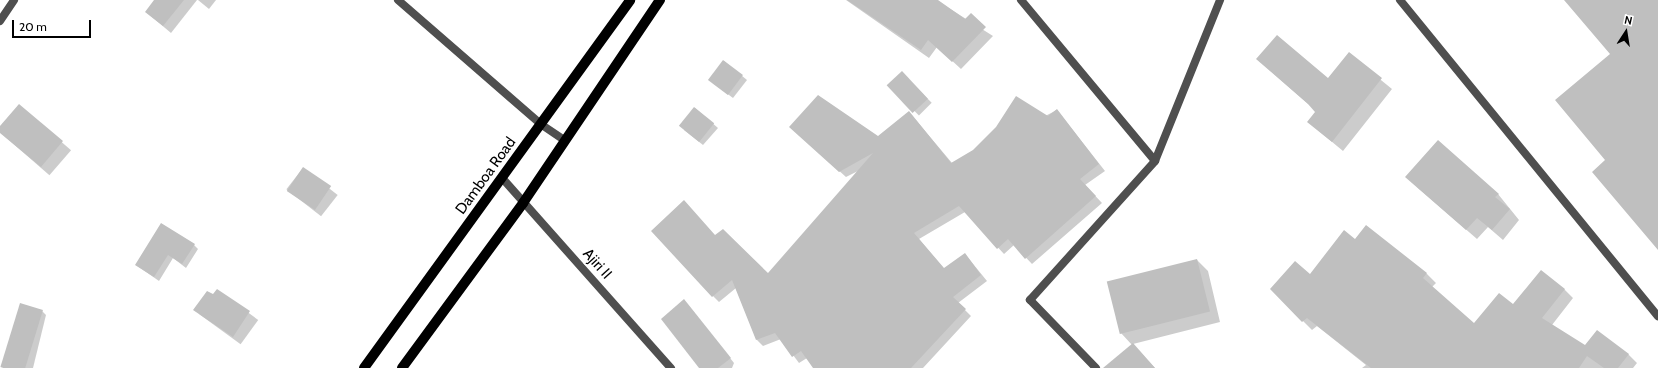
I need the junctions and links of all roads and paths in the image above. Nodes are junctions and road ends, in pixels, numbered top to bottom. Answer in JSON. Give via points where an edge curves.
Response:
{"nodes":[{"id":1,"x":14,"y":0,"type":"edge"},
{"id":2,"x":398,"y":0,"type":"edge"},
{"id":3,"x":630,"y":0,"type":"edge"},
{"id":4,"x":660,"y":0,"type":"edge"},
{"id":5,"x":1021,"y":0,"type":"edge"},
{"id":6,"x":1220,"y":0,"type":"edge"},
{"id":7,"x":1400,"y":0,"type":"edge"},
{"id":8,"x":0,"y":21,"type":"edge"},
{"id":9,"x":542,"y":125,"type":"junction"},
{"id":10,"x":564,"y":140,"type":"junction"},
{"id":11,"x":1155,"y":161,"type":"junction"},
{"id":12,"x":503,"y":179,"type":"junction"},
{"id":13,"x":523,"y":203,"type":"junction"},
{"id":14,"x":1658,"y":316,"type":"edge"},
{"id":15,"x":364,"y":368,"type":"edge"},
{"id":16,"x":402,"y":368,"type":"edge"},
{"id":17,"x":671,"y":368,"type":"edge"},
{"id":18,"x":1096,"y":368,"type":"edge"}],
"edges":[{"from":1,"to":8,"type":"street"},
{"from":2,"to":9,"type":"street"},
{"from":3,"to":9,"type":"main road","name":"Damboa Road"},
{"from":4,"to":10,"type":"main road"},
{"from":5,"to":11,"type":"street"},
{"from":6,"to":11,"type":"street"},
{"from":7,"to":14,"type":"street"},
{"from":9,"to":10,"type":"street"},
{"from":9,"to":12,"type":"main road","name":"Damboa Road"},
{"from":10,"to":13,"type":"main road"},
{"from":11,"to":18,"type":"street","via":[[1030,300]]},
{"from":12,"to":13,"type":"street","name":"Ajiri II"},
{"from":12,"to":15,"type":"main road","name":"Damboa Road"},
{"from":13,"to":16,"type":"main road"},
{"from":13,"to":17,"type":"street","name":"Ajiri II"}]}
